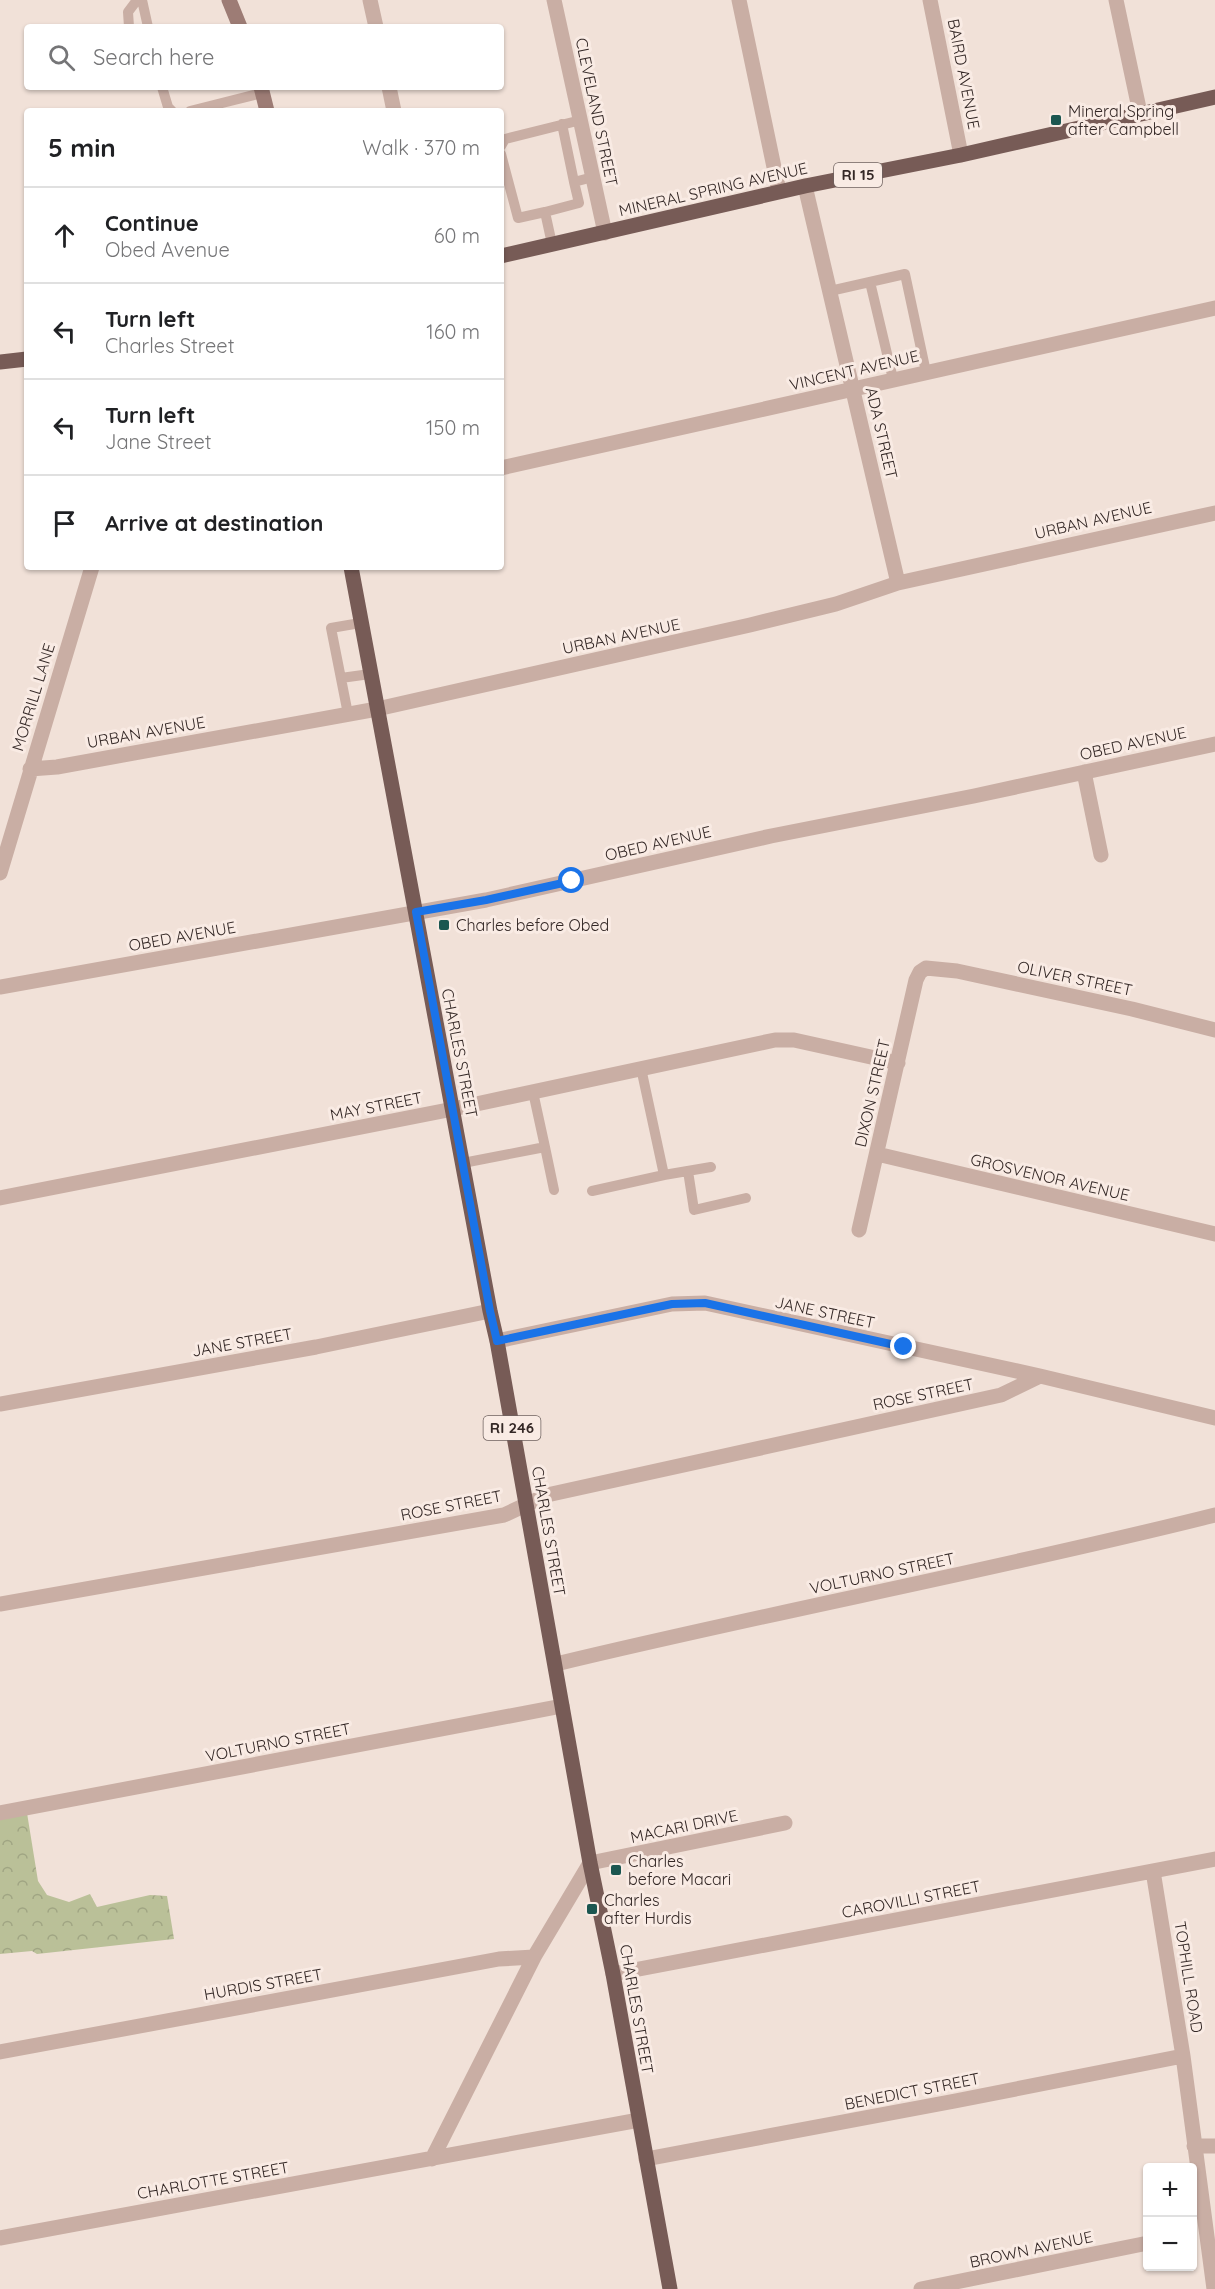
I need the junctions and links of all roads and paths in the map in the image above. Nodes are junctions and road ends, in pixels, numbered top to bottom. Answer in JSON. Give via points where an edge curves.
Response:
{"nodes":[{"id":1,"x":137,"y":0,"type":"edge"},
{"id":2,"x":142,"y":0,"type":"edge"},
{"id":3,"x":229,"y":0,"type":"edge"},
{"id":4,"x":370,"y":0,"type":"edge"},
{"id":5,"x":554,"y":0,"type":"edge"},
{"id":6,"x":739,"y":0,"type":"edge"},
{"id":7,"x":930,"y":0,"type":"edge"},
{"id":8,"x":1116,"y":0,"type":"edge"},
{"id":9,"x":129,"y":24,"type":"edge"},
{"id":10,"x":147,"y":24,"type":"edge"},
{"id":11,"x":239,"y":24,"type":"edge"},
{"id":12,"x":375,"y":24,"type":"edge"},
{"id":13,"x":163,"y":90,"type":"edge"},
{"id":14,"x":262,"y":90,"type":"edge"},
{"id":15,"x":390,"y":90,"type":"edge"},
{"id":16,"x":1215,"y":97,"type":"edge"},
{"id":17,"x":169,"y":108,"type":"edge"},
{"id":18,"x":200,"y":108,"type":"edge"},
{"id":19,"x":266,"y":108,"type":"edge"},
{"id":20,"x":393,"y":108,"type":"edge"},
{"id":21,"x":1140,"y":113,"type":"junction"},
{"id":22,"x":581,"y":120,"type":"junction"},
{"id":23,"x":562,"y":124,"type":"junction"},
{"id":24,"x":504,"y":141,"type":"edge"},
{"id":25,"x":961,"y":155,"type":"junction"},
{"id":26,"x":504,"y":165,"type":"edge"},
{"id":27,"x":593,"y":177,"type":"junction"},
{"id":28,"x":574,"y":182,"type":"junction"},
{"id":29,"x":805,"y":186,"type":"junction"},
{"id":30,"x":779,"y":191,"type":"junction"},
{"id":31,"x":545,"y":212,"type":"junction"},
{"id":32,"x":605,"y":233,"type":"junction"},
{"id":33,"x":552,"y":244,"type":"junction"},
{"id":34,"x":504,"y":255,"type":"edge"},
{"id":35,"x":870,"y":282,"type":"junction"},
{"id":36,"x":830,"y":291,"type":"junction"},
{"id":37,"x":1215,"y":308,"type":"edge"},
{"id":38,"x":24,"y":359,"type":"edge"},
{"id":39,"x":0,"y":362,"type":"edge"},
{"id":40,"x":926,"y":372,"type":"junction"},
{"id":41,"x":893,"y":379,"type":"junction"},
{"id":42,"x":854,"y":388,"type":"junction"},
{"id":43,"x":504,"y":467,"type":"edge"},
{"id":44,"x":1215,"y":513,"type":"edge"},
{"id":45,"x":91,"y":570,"type":"edge"},
{"id":46,"x":351,"y":570,"type":"edge"},
{"id":47,"x":898,"y":583,"type":"junction"},
{"id":48,"x":360,"y":623,"type":"junction"},
{"id":49,"x":370,"y":674,"type":"junction"},
{"id":50,"x":341,"y":678,"type":"junction"},
{"id":51,"x":377,"y":709,"type":"junction"},
{"id":52,"x":348,"y":714,"type":"junction"},
{"id":53,"x":1215,"y":744,"type":"edge"},
{"id":54,"x":30,"y":768,"type":"junction"},
{"id":55,"x":1084,"y":772,"type":"junction"},
{"id":56,"x":1101,"y":855,"type":"dead end"},
{"id":57,"x":0,"y":873,"type":"edge"},
{"id":58,"x":416,"y":912,"type":"junction"},
{"id":59,"x":926,"y":968,"type":"joint"},
{"id":60,"x":0,"y":987,"type":"edge"},
{"id":61,"x":1215,"y":1030,"type":"edge"},
{"id":62,"x":898,"y":1064,"type":"junction"},
{"id":63,"x":641,"y":1068,"type":"junction"},
{"id":64,"x":533,"y":1092,"type":"junction"},
{"id":65,"x":453,"y":1109,"type":"junction"},
{"id":66,"x":545,"y":1147,"type":"junction"},
{"id":67,"x":877,"y":1154,"type":"junction"},
{"id":68,"x":463,"y":1163,"type":"junction"},
{"id":69,"x":711,"y":1167,"type":"dead end"},
{"id":70,"x":688,"y":1171,"type":"junction"},
{"id":71,"x":664,"y":1175,"type":"junction"},
{"id":72,"x":554,"y":1190,"type":"dead end"},
{"id":73,"x":592,"y":1191,"type":"dead end"},
{"id":74,"x":0,"y":1198,"type":"edge"},
{"id":75,"x":746,"y":1198,"type":"dead end"},
{"id":76,"x":859,"y":1230,"type":"dead end"},
{"id":77,"x":1215,"y":1234,"type":"edge"},
{"id":78,"x":490,"y":1311,"type":"junction"},
{"id":79,"x":497,"y":1341,"type":"junction"},
{"id":80,"x":1040,"y":1376,"type":"junction"},
{"id":81,"x":0,"y":1404,"type":"edge"},
{"id":82,"x":1215,"y":1418,"type":"edge"},
{"id":83,"x":526,"y":1505,"type":"junction"},
{"id":84,"x":1215,"y":1515,"type":"edge"},
{"id":85,"x":0,"y":1604,"type":"edge"},
{"id":86,"x":556,"y":1664,"type":"junction"},
{"id":87,"x":562,"y":1706,"type":"junction"},
{"id":88,"x":0,"y":1813,"type":"edge"},
{"id":89,"x":785,"y":1823,"type":"dead end"},
{"id":90,"x":1215,"y":1859,"type":"edge"},
{"id":91,"x":590,"y":1863,"type":"junction"},
{"id":92,"x":1153,"y":1871,"type":"junction"},
{"id":93,"x":534,"y":1957,"type":"junction"},
{"id":94,"x":613,"y":1974,"type":"junction"},
{"id":95,"x":0,"y":2052,"type":"edge"},
{"id":96,"x":1183,"y":2055,"type":"junction"},
{"id":97,"x":639,"y":2120,"type":"junction"},
{"id":98,"x":1194,"y":2146,"type":"junction"},
{"id":99,"x":1215,"y":2146,"type":"edge"},
{"id":100,"x":432,"y":2159,"type":"junction"},
{"id":101,"x":646,"y":2159,"type":"junction"},
{"id":102,"x":1199,"y":2232,"type":"edge"},
{"id":103,"x":0,"y":2238,"type":"edge"},
{"id":104,"x":1143,"y":2244,"type":"edge"},
{"id":105,"x":984,"y":2283,"type":"edge"},
{"id":106,"x":670,"y":2289,"type":"edge"},
{"id":107,"x":921,"y":2289,"type":"edge"},
{"id":108,"x":1214,"y":2289,"type":"edge"}],
"edges":[{"from":1,"to":9,"type":"lane","via":[[128,12]]},
{"from":2,"to":10,"type":"lane"},
{"from":3,"to":11,"type":"main road"},
{"from":4,"to":12,"type":"street"},
{"from":5,"to":22,"type":"street","name":"CLEVELAND STREET"},
{"from":6,"to":30,"type":"street"},
{"from":7,"to":25,"type":"street","name":"BAIRD AVENUE"},
{"from":8,"to":21,"type":"street"},
{"from":13,"to":17,"type":"lane"},
{"from":14,"to":18,"type":"lane"},
{"from":14,"to":19,"type":"main road"},
{"from":15,"to":20,"type":"street"},
{"from":16,"to":21,"type":"main road","name":"MINERAL SPRING AVENUE","number":"RI 15"},
{"from":21,"to":25,"type":"main road","name":"MINERAL SPRING AVENUE","number":"RI 15"},
{"from":22,"to":23,"type":"lane"},
{"from":22,"to":27,"type":"street","name":"CLEVELAND STREET"},
{"from":23,"to":24,"type":"lane"},
{"from":23,"to":28,"type":"lane"},
{"from":25,"to":29,"type":"main road","name":"MINERAL SPRING AVENUE","number":"RI 15"},
{"from":26,"to":31,"type":"lane","via":[[518,218]]},
{"from":27,"to":28,"type":"lane"},
{"from":27,"to":32,"type":"street","name":"CLEVELAND STREET"},
{"from":28,"to":31,"type":"lane","via":[[579,203]]},
{"from":29,"to":30,"type":"main road","name":"MINERAL SPRING AVENUE","number":"RI 15"},
{"from":29,"to":36,"type":"street","name":"ADA STREET"},
{"from":30,"to":32,"type":"main road","name":"MINERAL SPRING AVENUE","number":"RI 15"},
{"from":31,"to":33,"type":"lane"},
{"from":32,"to":33,"type":"main road","name":"MINERAL SPRING AVENUE","number":"RI 15"},
{"from":33,"to":34,"type":"main road","name":"MINERAL SPRING AVENUE","number":"RI 15"},
{"from":35,"to":36,"type":"lane"},
{"from":35,"to":40,"type":"lane","via":[[905,274]]},
{"from":35,"to":41,"type":"lane"},
{"from":36,"to":42,"type":"street","name":"ADA STREET"},
{"from":37,"to":40,"type":"street","name":"VINCENT AVENUE"},
{"from":38,"to":39,"type":"main road"},
{"from":40,"to":41,"type":"street","name":"VINCENT AVENUE"},
{"from":41,"to":42,"type":"street","name":"VINCENT AVENUE"},
{"from":42,"to":43,"type":"street","name":"VINCENT AVENUE"},
{"from":42,"to":47,"type":"street","name":"ADA STREET"},
{"from":44,"to":47,"type":"street","name":"URBAN AVENUE"},
{"from":45,"to":54,"type":"street","name":"MORRILL LANE"},
{"from":46,"to":48,"type":"main road","name":"CHARLES STREET","number":"RI 246"},
{"from":47,"to":51,"type":"street","name":"URBAN AVENUE","via":[[836,604],[750,625]]},
{"from":48,"to":49,"type":"main road","name":"CHARLES STREET","number":"RI 246"},
{"from":48,"to":50,"type":"lane","via":[[331,628]]},
{"from":49,"to":50,"type":"lane"},
{"from":49,"to":51,"type":"main road","name":"CHARLES STREET","number":"RI 246"},
{"from":50,"to":52,"type":"lane"},
{"from":51,"to":52,"type":"street","name":"URBAN AVENUE"},
{"from":51,"to":58,"type":"main road","name":"CHARLES STREET","number":"RI 246"},
{"from":52,"to":54,"type":"street","name":"URBAN AVENUE","via":[[57,767]]},
{"from":53,"to":55,"type":"street","name":"OBED AVENUE"},
{"from":54,"to":57,"type":"street","name":"MORRILL LANE"},
{"from":55,"to":56,"type":"street"},
{"from":55,"to":58,"type":"street","name":"OBED AVENUE"},
{"from":58,"to":60,"type":"street","name":"OBED AVENUE"},
{"from":58,"to":65,"type":"main road","name":"CHARLES STREET","number":"RI 246"},
{"from":59,"to":61,"type":"street","name":"OLIVER STREET","via":[[957,971]]},
{"from":59,"to":62,"type":"street","name":"DIXON STREET","via":[[916,981]]},
{"from":62,"to":63,"type":"street","name":"MAY STREET","via":[[785,1039]]},
{"from":62,"to":67,"type":"street","name":"DIXON STREET"},
{"from":63,"to":64,"type":"street","name":"MAY STREET"},
{"from":63,"to":71,"type":"lane"},
{"from":64,"to":65,"type":"street","name":"MAY STREET"},
{"from":64,"to":66,"type":"lane"},
{"from":65,"to":68,"type":"main road","name":"CHARLES STREET","number":"RI 246"},
{"from":65,"to":74,"type":"street","name":"MAY STREET"},
{"from":66,"to":68,"type":"lane"},
{"from":66,"to":72,"type":"lane"},
{"from":67,"to":76,"type":"street","name":"DIXON STREET"},
{"from":67,"to":77,"type":"street","name":"GROSVENOR AVENUE"},
{"from":68,"to":78,"type":"main road","name":"CHARLES STREET","number":"RI 246"},
{"from":69,"to":70,"type":"lane"},
{"from":70,"to":71,"type":"lane"},
{"from":70,"to":75,"type":"lane","via":[[694,1210]]},
{"from":71,"to":73,"type":"lane"},
{"from":78,"to":79,"type":"main road","name":"CHARLES STREET","number":"RI 246"},
{"from":78,"to":81,"type":"street","name":"JANE STREET"},
{"from":79,"to":80,"type":"street","name":"JANE STREET","via":[[672,1304],[705,1303]]},
{"from":79,"to":83,"type":"main road","name":"CHARLES STREET","number":"RI 246"},
{"from":80,"to":82,"type":"street","name":"JANE STREET"},
{"from":80,"to":83,"type":"street","name":"ROSE STREET","via":[[1001,1395],[547,1495]]},
{"from":83,"to":85,"type":"street","name":"ROSE STREET","via":[[504,1515]]},
{"from":83,"to":86,"type":"main road","name":"CHARLES STREET","number":"RI 246"},
{"from":84,"to":86,"type":"street","name":"VOLTURNO STREET"},
{"from":86,"to":87,"type":"main road","name":"CHARLES STREET","number":"RI 246"},
{"from":87,"to":88,"type":"street","name":"VOLTURNO STREET"},
{"from":87,"to":91,"type":"main road","name":"CHARLES STREET","number":"RI 246"},
{"from":89,"to":91,"type":"street","name":"MACARI DRIVE"},
{"from":90,"to":92,"type":"street","name":"CAROVILLI STREET"},
{"from":91,"to":93,"type":"street"},
{"from":91,"to":94,"type":"main road","name":"CHARLES STREET","number":"RI 246"},
{"from":92,"to":94,"type":"street","name":"CAROVILLI STREET"},
{"from":92,"to":96,"type":"street","name":"TOPHILL ROAD"},
{"from":93,"to":95,"type":"street","name":"HURDIS STREET","via":[[499,1959]]},
{"from":93,"to":100,"type":"street"},
{"from":94,"to":97,"type":"main road","name":"CHARLES STREET","number":"RI 246"},
{"from":96,"to":98,"type":"street","name":"TOPHILL ROAD"},
{"from":96,"to":101,"type":"street","name":"BENEDICT STREET"},
{"from":97,"to":100,"type":"street","name":"CHARLOTTE STREET"},
{"from":97,"to":101,"type":"main road","name":"CHARLES STREET","number":"RI 246"},
{"from":98,"to":99,"type":"street"},
{"from":98,"to":102,"type":"street","name":"TOPHILL ROAD"},
{"from":100,"to":103,"type":"street","name":"CHARLOTTE STREET"},
{"from":101,"to":106,"type":"main road","name":"CHARLES STREET","number":"RI 246"},
{"from":102,"to":108,"type":"street","name":"TOPHILL ROAD"},
{"from":104,"to":105,"type":"street","name":"BROWN AVENUE"},
{"from":105,"to":107,"type":"street","name":"BROWN AVENUE"}]}
